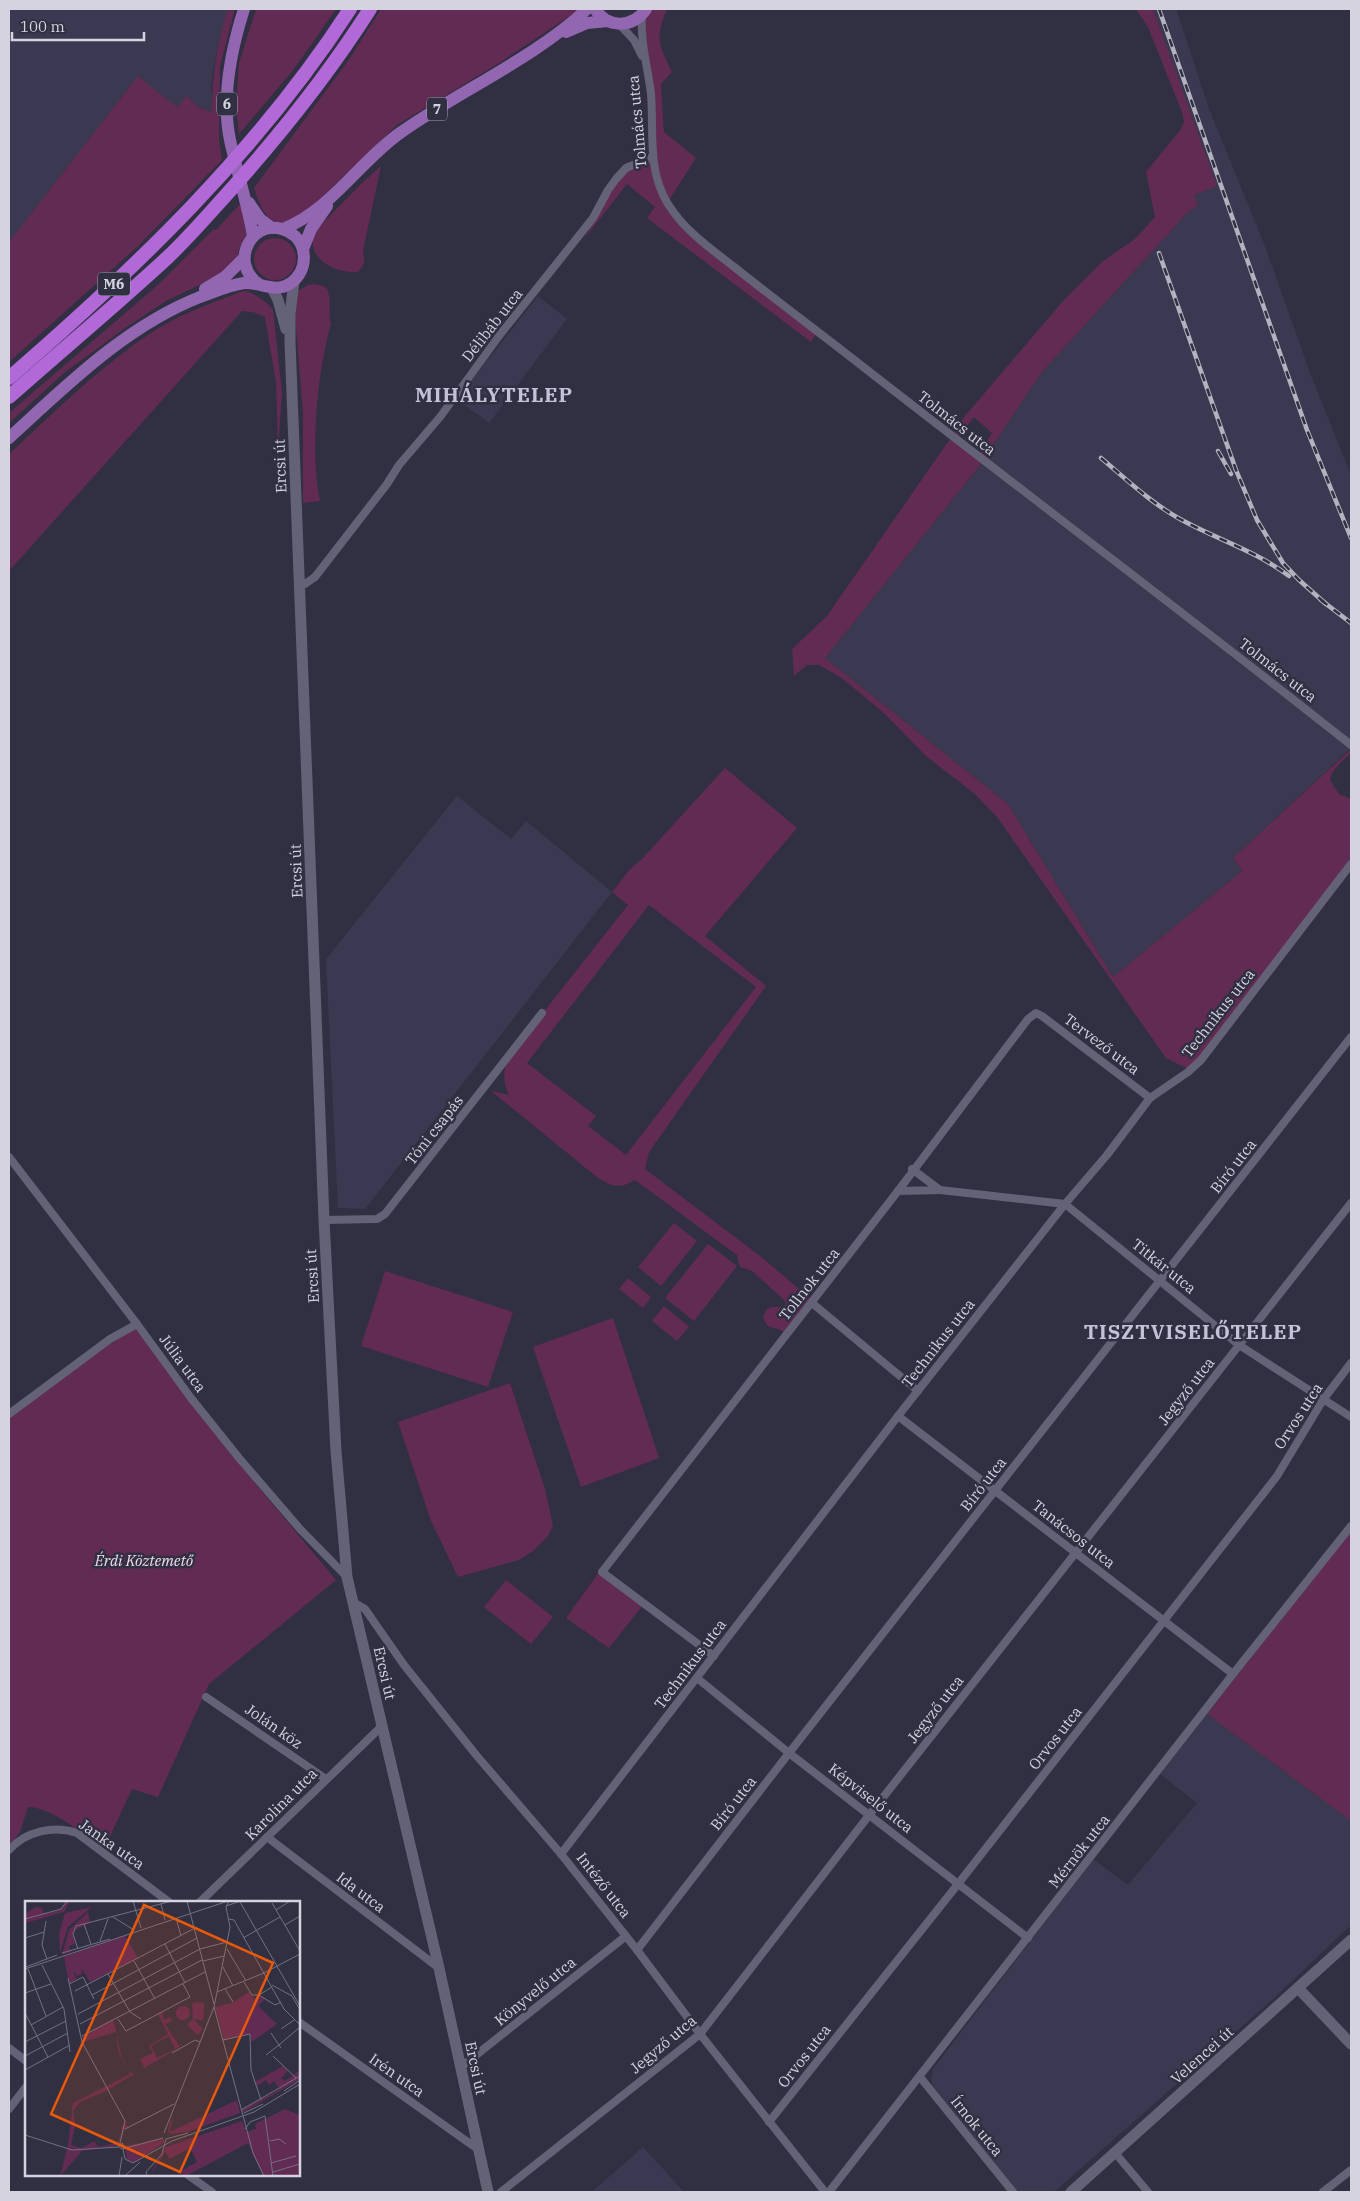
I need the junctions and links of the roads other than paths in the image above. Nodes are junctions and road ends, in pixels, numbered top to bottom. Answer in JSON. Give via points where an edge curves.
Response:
{"nodes":[{"id":1,"x":244,"y":9,"type":"edge"},
{"id":2,"x":350,"y":9,"type":"edge"},
{"id":3,"x":370,"y":9,"type":"edge"},
{"id":4,"x":587,"y":9,"type":"edge"},
{"id":5,"x":595,"y":9,"type":"edge"},
{"id":6,"x":644,"y":12,"type":"edge"},
{"id":7,"x":613,"y":22,"type":"junction"},
{"id":8,"x":550,"y":39,"type":"junction"},
{"id":9,"x":645,"y":62,"type":"junction"},
{"id":10,"x":652,"y":157,"type":"junction"},
{"id":11,"x":336,"y":192,"type":"junction"},
{"id":12,"x":246,"y":198,"type":"junction"},
{"id":13,"x":277,"y":229,"type":"junction"},
{"id":14,"x":253,"y":237,"type":"junction"},
{"id":15,"x":303,"y":249,"type":"junction"},
{"id":16,"x":244,"y":258,"type":"junction"},
{"id":17,"x":294,"y":281,"type":"junction"},
{"id":18,"x":266,"y":286,"type":"junction"},
{"id":19,"x":187,"y":302,"type":"junction"},
{"id":20,"x":290,"y":342,"type":"junction"},
{"id":21,"x":9,"y":378,"type":"edge"},
{"id":22,"x":9,"y":397,"type":"edge"},
{"id":23,"x":9,"y":438,"type":"edge"},
{"id":24,"x":300,"y":584,"type":"junction"},
{"id":25,"x":1351,"y":745,"type":"edge"},
{"id":26,"x":1351,"y":864,"type":"edge"},
{"id":27,"x":542,"y":1013,"type":"dead end"},
{"id":28,"x":1036,"y":1014,"type":"joint"},
{"id":29,"x":1351,"y":1037,"type":"edge"},
{"id":30,"x":1150,"y":1098,"type":"junction"},
{"id":31,"x":9,"y":1157,"type":"edge"},
{"id":32,"x":912,"y":1169,"type":"junction"},
{"id":33,"x":940,"y":1190,"type":"junction"},
{"id":34,"x":898,"y":1191,"type":"junction"},
{"id":35,"x":1351,"y":1203,"type":"edge"},
{"id":36,"x":1065,"y":1204,"type":"junction"},
{"id":37,"x":324,"y":1220,"type":"junction"},
{"id":38,"x":1160,"y":1281,"type":"junction"},
{"id":39,"x":812,"y":1303,"type":"junction"},
{"id":40,"x":137,"y":1324,"type":"junction"},
{"id":41,"x":1239,"y":1345,"type":"junction"},
{"id":42,"x":1351,"y":1363,"type":"edge"},
{"id":43,"x":918,"y":1391,"type":"junction"},
{"id":44,"x":1323,"y":1400,"type":"junction"},
{"id":45,"x":9,"y":1414,"type":"edge"},
{"id":46,"x":898,"y":1416,"type":"junction"},
{"id":47,"x":1351,"y":1417,"type":"edge"},
{"id":48,"x":995,"y":1491,"type":"junction"},
{"id":49,"x":1351,"y":1526,"type":"edge"},
{"id":50,"x":1075,"y":1553,"type":"junction"},
{"id":51,"x":347,"y":1577,"type":"junction"},
{"id":52,"x":353,"y":1602,"type":"junction"},
{"id":53,"x":1163,"y":1621,"type":"junction"},
{"id":54,"x":714,"y":1656,"type":"junction"},
{"id":55,"x":1233,"y":1674,"type":"junction"},
{"id":56,"x":697,"y":1678,"type":"junction"},
{"id":57,"x":206,"y":1696,"type":"dead end"},
{"id":58,"x":382,"y":1726,"type":"junction"},
{"id":59,"x":789,"y":1753,"type":"junction"},
{"id":60,"x":326,"y":1779,"type":"junction"},
{"id":61,"x":870,"y":1814,"type":"junction"},
{"id":62,"x":267,"y":1837,"type":"junction"},
{"id":63,"x":9,"y":1850,"type":"edge"},
{"id":64,"x":561,"y":1854,"type":"junction"},
{"id":65,"x":958,"y":1884,"type":"junction"},
{"id":66,"x":168,"y":1901,"type":"edge"},
{"id":67,"x":201,"y":1901,"type":"edge"},
{"id":68,"x":626,"y":1936,"type":"junction"},
{"id":69,"x":1028,"y":1938,"type":"junction"},
{"id":70,"x":1351,"y":1940,"type":"edge"},
{"id":71,"x":637,"y":1950,"type":"junction"},
{"id":72,"x":439,"y":1968,"type":"junction"},
{"id":73,"x":1298,"y":1988,"type":"junction"},
{"id":74,"x":300,"y":2023,"type":"edge"},
{"id":75,"x":700,"y":2034,"type":"junction"},
{"id":76,"x":1351,"y":2044,"type":"edge"},
{"id":77,"x":9,"y":2048,"type":"edge"},
{"id":78,"x":25,"y":2060,"type":"edge"},
{"id":79,"x":461,"y":2067,"type":"junction"},
{"id":80,"x":920,"y":2076,"type":"junction"},
{"id":81,"x":25,"y":2088,"type":"edge"},
{"id":82,"x":9,"y":2109,"type":"edge"},
{"id":83,"x":769,"y":2122,"type":"junction"},
{"id":84,"x":479,"y":2150,"type":"junction"},
{"id":85,"x":1116,"y":2154,"type":"junction"},
{"id":86,"x":1351,"y":2170,"type":"edge"},
{"id":87,"x":189,"y":2176,"type":"edge"},
{"id":88,"x":212,"y":2192,"type":"edge"},
{"id":89,"x":488,"y":2192,"type":"edge"},
{"id":90,"x":501,"y":2192,"type":"edge"},
{"id":91,"x":825,"y":2192,"type":"edge"},
{"id":92,"x":829,"y":2192,"type":"edge"},
{"id":93,"x":1013,"y":2192,"type":"edge"},
{"id":94,"x":1071,"y":2192,"type":"edge"},
{"id":95,"x":1148,"y":2192,"type":"edge"},
{"id":96,"x":1323,"y":2192,"type":"edge"}],
"edges":[{"from":1,"to":12,"type":"main road","number":"6","via":[[232,54],[227,100],[230,141]]},
{"from":2,"to":21,"type":"highway","number":"M6","via":[[315,61],[213,184],[134,267]]},
{"from":3,"to":22,"type":"highway","number":"M6","via":[[309,99],[169,256]]},
{"from":4,"to":8,"type":"main road","number":"7"},
{"from":5,"to":7,"type":"main road"},
{"from":6,"to":7,"type":"main road","number":"7","via":[[629,23]]},
{"from":6,"to":9,"type":"street","name":"Tolmács utca"},
{"from":7,"to":8,"type":"main road","number":"7","via":[[588,23]]},
{"from":7,"to":9,"type":"street","name":"Tolmács utca","via":[[634,40]]},
{"from":8,"to":11,"type":"main road","number":"7","via":[[398,134]]},
{"from":9,"to":10,"type":"street","name":"Tolmács utca","via":[[651,94]]},
{"from":10,"to":24,"type":"street","name":"Délibáb utca","via":[[621,172],[593,218],[499,336],[440,417],[399,465],[315,577]]},
{"from":10,"to":25,"type":"street","name":"Tolmács utca","via":[[667,203],[702,241]]},
{"from":11,"to":13,"type":"main road","number":"7","via":[[299,222]]},
{"from":11,"to":15,"type":"main road","number":"7","via":[[311,229]]},
{"from":12,"to":13,"type":"main road","number":"6","via":[[260,219]]},
{"from":12,"to":14,"type":"main road","number":"6"},
{"from":13,"to":14,"type":"main road","via":[[262,231]]},
{"from":13,"to":15,"type":"main road","number":"6","via":[[296,237]]},
{"from":14,"to":16,"type":"main road"},
{"from":15,"to":17,"type":"main road","via":[[303,266]]},
{"from":16,"to":18,"type":"main road","via":[[250,276]]},
{"from":16,"to":19,"type":"main road","via":[[225,277]]},
{"from":17,"to":18,"type":"main road","via":[[282,287]]},
{"from":17,"to":20,"type":"main road","name":"Ercsi út"},
{"from":18,"to":19,"type":"main road","via":[[242,284]]},
{"from":18,"to":20,"type":"main road","name":"Ercsi út","via":[[278,300]]},
{"from":19,"to":23,"type":"main road","via":[[102,355]]},
{"from":20,"to":24,"type":"main road","name":"Ercsi út"},
{"from":24,"to":37,"type":"main road","name":"Ercsi út"},
{"from":26,"to":30,"type":"street","name":"Technikus utca","via":[[1201,1060]]},
{"from":27,"to":37,"type":"street","name":"Tóni csapás","via":[[385,1214],[377,1218]]},
{"from":28,"to":30,"type":"street","name":"Tervező utca"},
{"from":28,"to":32,"type":"street","name":"Tollnok utca","via":[[1028,1019]]},
{"from":29,"to":38,"type":"street","name":"Bíró utca"},
{"from":30,"to":36,"type":"street","name":"Technikus utca"},
{"from":31,"to":40,"type":"street","name":"Júlia utca"},
{"from":32,"to":33,"type":"street"},
{"from":32,"to":34,"type":"street","name":"Tollnok utca"},
{"from":33,"to":34,"type":"street"},
{"from":33,"to":36,"type":"street"},
{"from":34,"to":39,"type":"street","name":"Tollnok utca"},
{"from":35,"to":41,"type":"street","name":"Jegyző utca"},
{"from":36,"to":38,"type":"street","name":"Titkár utca"},
{"from":36,"to":43,"type":"street","name":"Technikus utca"},
{"from":37,"to":51,"type":"main road","name":"Ercsi út","via":[[336,1451]]},
{"from":38,"to":41,"type":"street","name":"Titkár utca"},
{"from":38,"to":48,"type":"street","name":"Bíró utca"},
{"from":39,"to":43,"type":"street"},
{"from":39,"to":54,"type":"street","name":"Tollnok utca","via":[[602,1572]]},
{"from":40,"to":45,"type":"street"},
{"from":40,"to":51,"type":"street","name":"Júlia utca","via":[[240,1458],[300,1529]]},
{"from":41,"to":44,"type":"street","name":"Titkár utca"},
{"from":41,"to":50,"type":"street","name":"Jegyző utca"},
{"from":42,"to":44,"type":"street","name":"Orvos utca"},
{"from":43,"to":46,"type":"street","name":"Technikus utca"},
{"from":44,"to":47,"type":"street","name":"Titkár utca"},
{"from":44,"to":53,"type":"street","name":"Orvos utca","via":[[1277,1476]]},
{"from":46,"to":48,"type":"street","name":"Tanácsos utca"},
{"from":46,"to":54,"type":"street","name":"Technikus utca"},
{"from":48,"to":50,"type":"street","name":"Tanácsos utca"},
{"from":48,"to":59,"type":"street","name":"Bíró utca"},
{"from":49,"to":55,"type":"street","name":"Mérnök utca"},
{"from":50,"to":53,"type":"street","name":"Tanácsos utca"},
{"from":50,"to":61,"type":"street","name":"Jegyző utca"},
{"from":51,"to":52,"type":"main road","name":"Ercsi út"},
{"from":52,"to":58,"type":"main road","name":"Ercsi út"},
{"from":52,"to":64,"type":"street","name":"Intéző utca","via":[[365,1609],[404,1665]]},
{"from":53,"to":55,"type":"street","name":"Tanácsos utca"},
{"from":53,"to":65,"type":"street","name":"Orvos utca"},
{"from":54,"to":56,"type":"street","name":"Technikus utca"},
{"from":55,"to":69,"type":"street","name":"Mérnök utca"},
{"from":56,"to":59,"type":"street","name":"Képviselő utca"},
{"from":56,"to":64,"type":"street","name":"Technikus utca"},
{"from":57,"to":60,"type":"street","name":"Jolán köz"},
{"from":58,"to":60,"type":"street","name":"Karolina utca"},
{"from":58,"to":72,"type":"main road","name":"Ercsi út"},
{"from":59,"to":61,"type":"street","name":"Képviselő utca"},
{"from":59,"to":71,"type":"street","name":"Bíró utca"},
{"from":60,"to":62,"type":"street","name":"Karolina utca"},
{"from":61,"to":65,"type":"street","name":"Képviselő utca"},
{"from":61,"to":75,"type":"street","name":"Jegyző utca"},
{"from":62,"to":67,"type":"street","name":"Karolina utca"},
{"from":62,"to":72,"type":"street","name":"Ida utca"},
{"from":63,"to":66,"type":"street","name":"Janka utca","via":[[22,1838],[63,1828],[77,1833]]},
{"from":64,"to":68,"type":"street","name":"Intéző utca"},
{"from":65,"to":69,"type":"street","name":"Képviselő utca"},
{"from":65,"to":83,"type":"street","name":"Orvos utca"},
{"from":68,"to":71,"type":"street","name":"Intéző utca"},
{"from":68,"to":79,"type":"street","name":"Könyvelő utca"},
{"from":69,"to":80,"type":"street","name":"Mérnök utca"},
{"from":70,"to":73,"type":"main road","name":"Velencei út"},
{"from":71,"to":75,"type":"street","name":"Intéző utca"},
{"from":72,"to":79,"type":"main road","name":"Ercsi út"},
{"from":73,"to":76,"type":"main road"},
{"from":73,"to":85,"type":"main road","name":"Velencei út"},
{"from":74,"to":84,"type":"street","name":"Irén utca"},
{"from":75,"to":83,"type":"street","name":"Intéző utca"},
{"from":75,"to":90,"type":"street","name":"Jegyző utca"},
{"from":77,"to":78,"type":"street"},
{"from":79,"to":84,"type":"main road","name":"Ercsi út"},
{"from":80,"to":92,"type":"street","name":"Mérnök utca"},
{"from":80,"to":93,"type":"street","name":"Írnok utca"},
{"from":81,"to":82,"type":"street"},
{"from":83,"to":91,"type":"street","name":"Intéző utca"},
{"from":84,"to":89,"type":"main road","name":"Ercsi út"},
{"from":85,"to":94,"type":"main road","name":"Velencei út"},
{"from":85,"to":95,"type":"street"},
{"from":86,"to":96,"type":"street"},
{"from":87,"to":88,"type":"street"}]}
